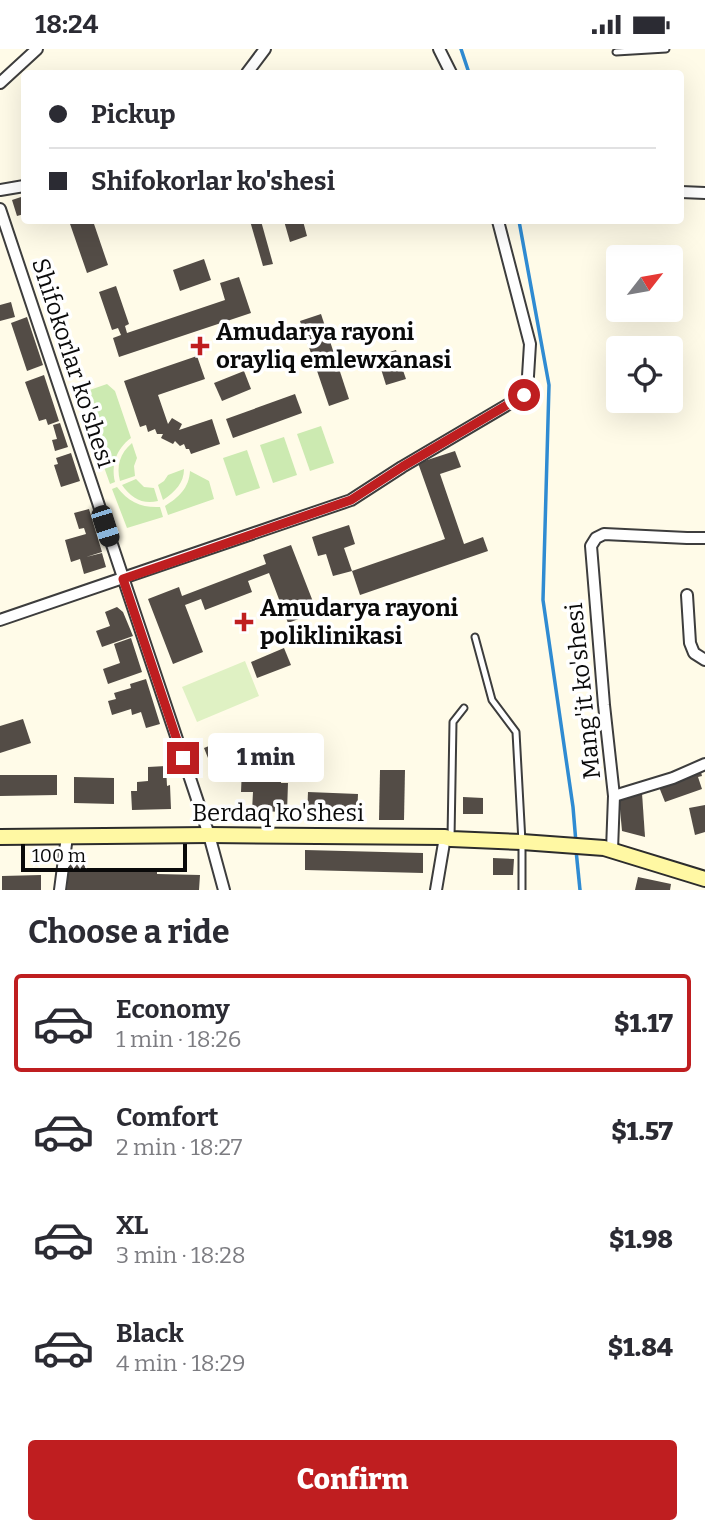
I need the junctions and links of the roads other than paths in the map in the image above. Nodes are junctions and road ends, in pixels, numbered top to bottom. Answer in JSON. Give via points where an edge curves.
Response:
{"nodes":[{"id":1,"x":37,"y":49,"type":"edge"},
{"id":2,"x":265,"y":49,"type":"edge"},
{"id":3,"x":439,"y":49,"type":"edge"},
{"id":4,"x":666,"y":49,"type":"edge"},
{"id":5,"x":616,"y":52,"type":"dead end"},
{"id":6,"x":249,"y":70,"type":"edge"},
{"id":7,"x":450,"y":70,"type":"edge"},
{"id":8,"x":0,"y":83,"type":"edge"},
{"id":9,"x":21,"y":186,"type":"edge"},
{"id":10,"x":0,"y":190,"type":"edge"},
{"id":11,"x":684,"y":192,"type":"edge"},
{"id":12,"x":705,"y":193,"type":"edge"},
{"id":13,"x":0,"y":209,"type":"edge"},
{"id":14,"x":499,"y":224,"type":"edge"},
{"id":15,"x":705,"y":538,"type":"edge"},
{"id":16,"x":123,"y":579,"type":"junction"},
{"id":17,"x":687,"y":595,"type":"dead end"},
{"id":18,"x":0,"y":620,"type":"edge"},
{"id":19,"x":475,"y":637,"type":"dead end"},
{"id":20,"x":705,"y":660,"type":"edge"},
{"id":21,"x":464,"y":708,"type":"dead end"},
{"id":22,"x":705,"y":764,"type":"edge"},
{"id":23,"x":614,"y":796,"type":"junction"},
{"id":24,"x":209,"y":835,"type":"junction"},
{"id":25,"x":68,"y":836,"type":"junction"},
{"id":26,"x":0,"y":837,"type":"edge"},
{"id":27,"x":448,"y":838,"type":"junction"},
{"id":28,"x":522,"y":842,"type":"junction"},
{"id":29,"x":608,"y":849,"type":"junction"},
{"id":30,"x":705,"y":879,"type":"edge"},
{"id":31,"x":60,"y":890,"type":"edge"},
{"id":32,"x":224,"y":890,"type":"edge"},
{"id":33,"x":436,"y":890,"type":"edge"},
{"id":34,"x":522,"y":890,"type":"edge"}],
"edges":[{"from":1,"to":8,"type":"street"},
{"from":2,"to":6,"type":"street"},
{"from":3,"to":7,"type":"street"},
{"from":4,"to":5,"type":"lane"},
{"from":9,"to":10,"type":"street"},
{"from":11,"to":12,"type":"street"},
{"from":13,"to":16,"type":"street","name":"Shifokorlar ko'shesi"},
{"from":14,"to":16,"type":"street","via":[[530,344],[524,395],[351,500]]},
{"from":15,"to":23,"type":"street","name":"Mang'it ko'shesi","via":[[604,534],[591,546]]},
{"from":16,"to":18,"type":"street"},
{"from":16,"to":24,"type":"street","name":"Shifokorlar ko'shesi"},
{"from":17,"to":20,"type":"street","via":[[690,643],[694,653]]},
{"from":19,"to":28,"type":"lane","via":[[492,700],[516,732]]},
{"from":21,"to":27,"type":"lane","via":[[453,722]]},
{"from":22,"to":23,"type":"street"},
{"from":23,"to":29,"type":"street","name":"Mang'it ko'shesi"},
{"from":24,"to":25,"type":"main road","name":"Berdaq ko'shesi"},
{"from":24,"to":27,"type":"main road","name":"Berdaq ko'shesi"},
{"from":24,"to":32,"type":"street","name":"Shifokorlar ko'shesi"},
{"from":25,"to":26,"type":"main road","name":"Berdaq ko'shesi"},
{"from":25,"to":31,"type":"street"},
{"from":27,"to":28,"type":"main road","name":"Berdaq ko'shesi"},
{"from":27,"to":33,"type":"street"},
{"from":28,"to":29,"type":"main road","name":"Berdaq ko'shesi"},
{"from":28,"to":34,"type":"lane"},
{"from":29,"to":30,"type":"main road"}]}
